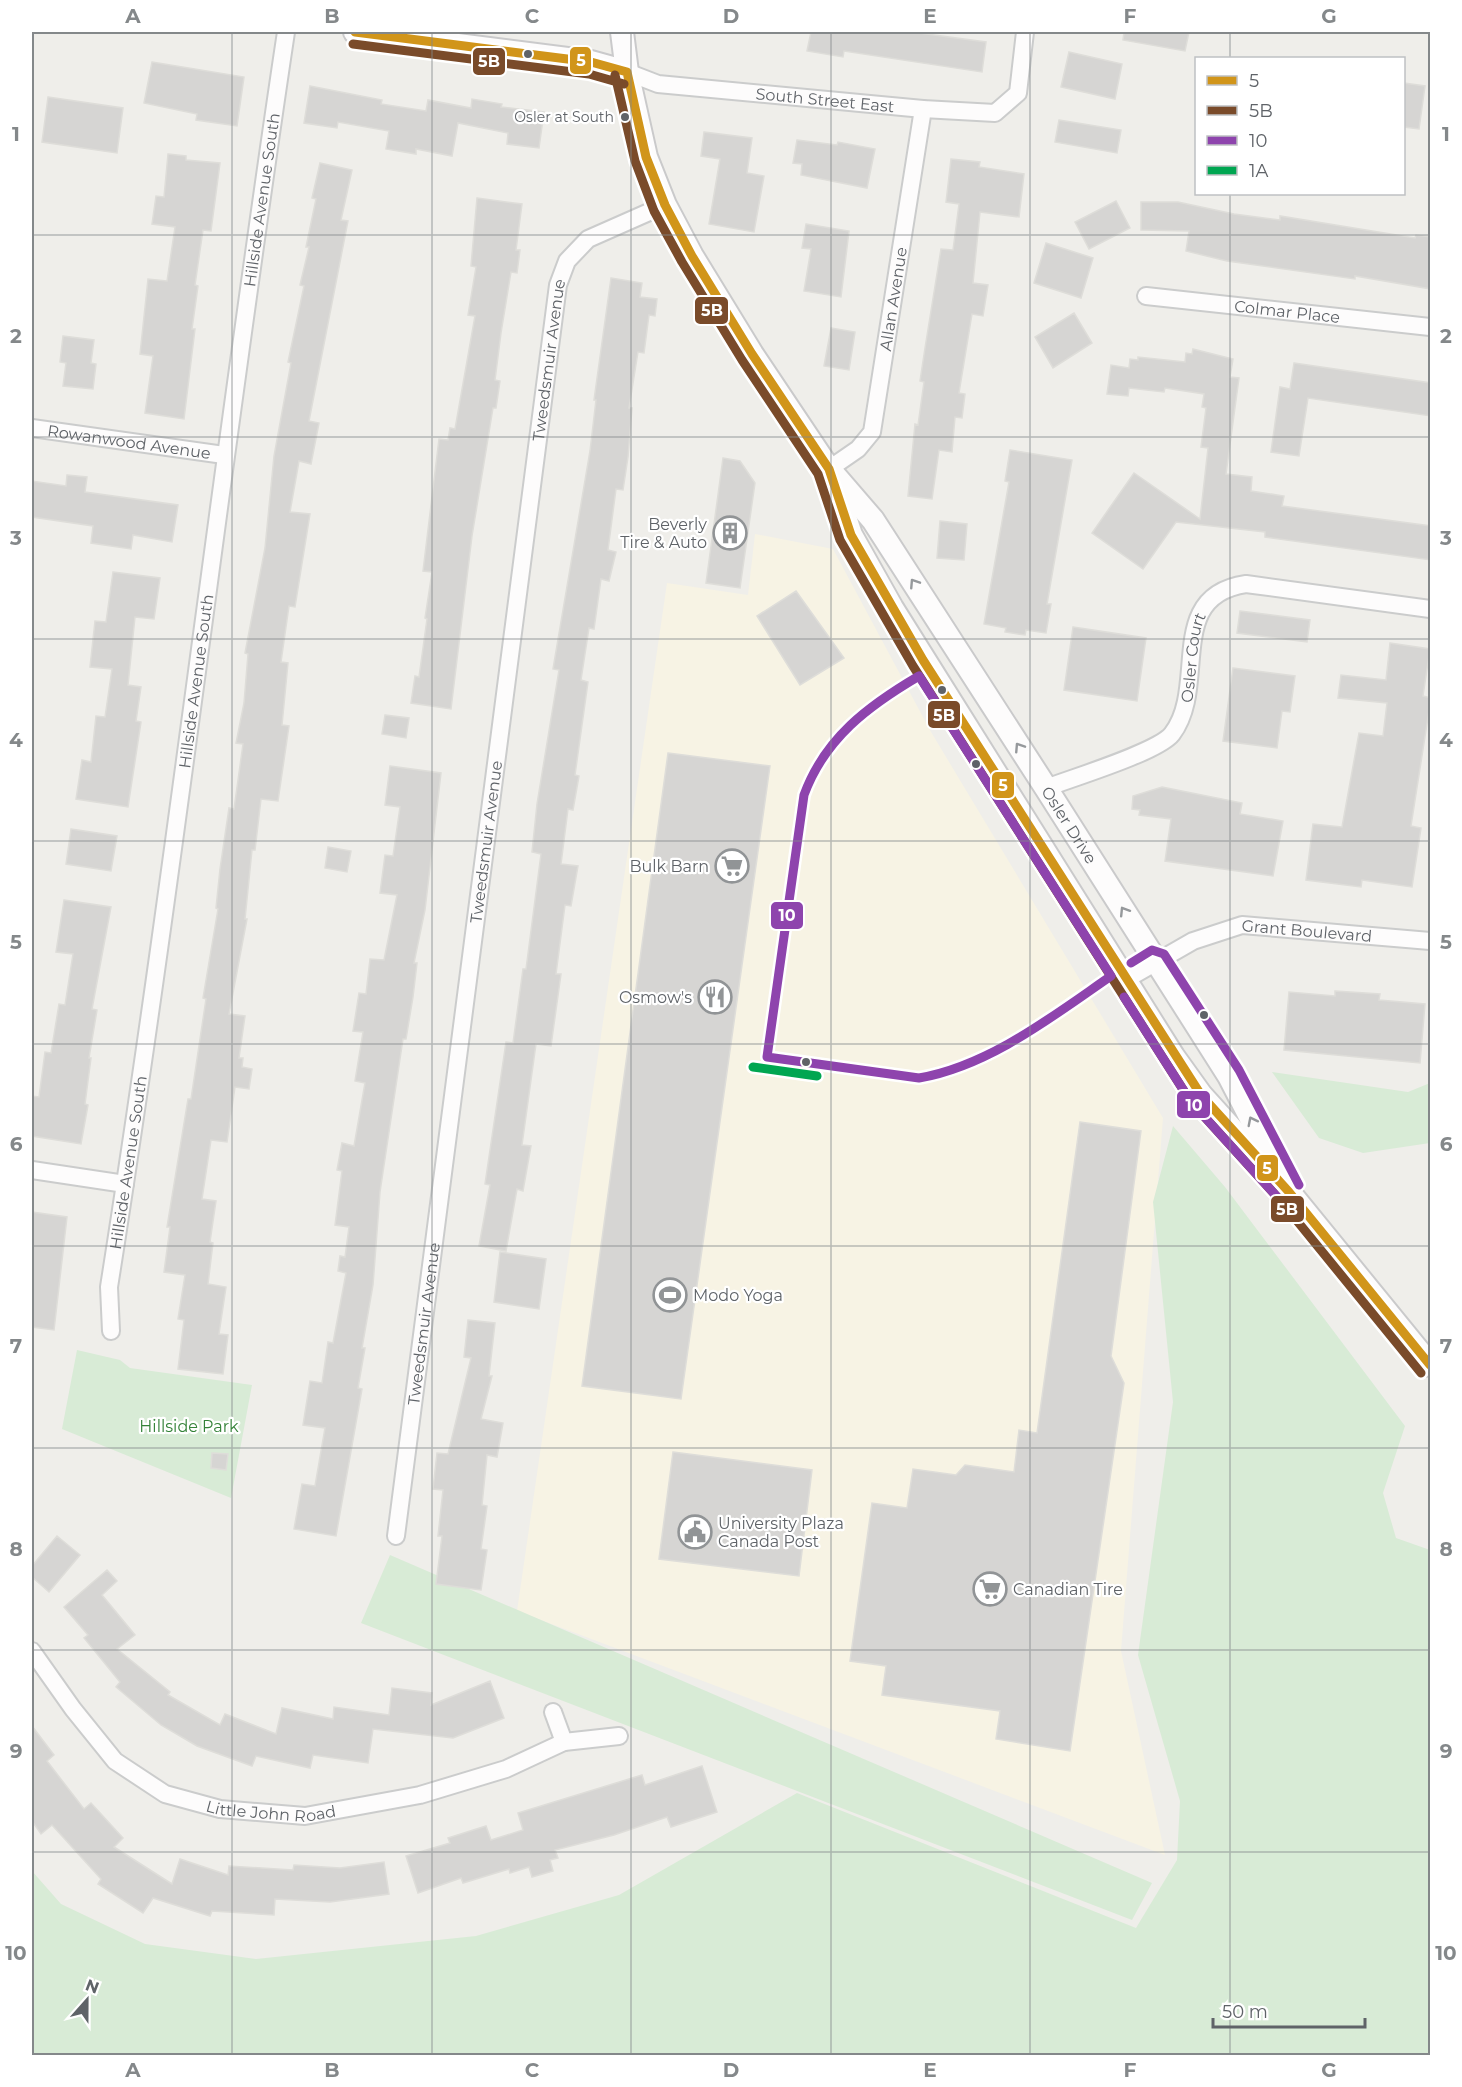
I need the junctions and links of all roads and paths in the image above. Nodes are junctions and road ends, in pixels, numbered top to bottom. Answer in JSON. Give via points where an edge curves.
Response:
{"nodes":[{"id":1,"x":286,"y":32,"type":"edge"},
{"id":2,"x":356,"y":32,"type":"edge"},
{"id":3,"x":622,"y":32,"type":"edge"},
{"id":4,"x":1025,"y":32,"type":"edge"},
{"id":5,"x":627,"y":72,"type":"junction"},
{"id":6,"x":923,"y":109,"type":"junction"},
{"id":7,"x":665,"y":205,"type":"junction"},
{"id":8,"x":1146,"y":296,"type":"dead end"},
{"id":9,"x":1431,"y":327,"type":"edge"},
{"id":10,"x":32,"y":428,"type":"edge"},
{"id":11,"x":224,"y":455,"type":"junction"},
{"id":12,"x":829,"y":469,"type":"junction"},
{"id":13,"x":1431,"y":609,"type":"edge"},
{"id":14,"x":1046,"y":788,"type":"junction"},
{"id":15,"x":1431,"y":941,"type":"edge"},
{"id":16,"x":1155,"y":961,"type":"junction"},
{"id":17,"x":1125,"y":980,"type":"junction"},
{"id":18,"x":32,"y":1170,"type":"edge"},
{"id":19,"x":125,"y":1184,"type":"junction"},
{"id":20,"x":1289,"y":1192,"type":"junction"},
{"id":21,"x":111,"y":1331,"type":"dead end"},
{"id":22,"x":1431,"y":1365,"type":"edge"},
{"id":23,"x":396,"y":1536,"type":"dead end"},
{"id":24,"x":32,"y":1651,"type":"edge"},
{"id":25,"x":554,"y":1712,"type":"dead end"},
{"id":26,"x":620,"y":1736,"type":"dead end"},
{"id":27,"x":564,"y":1742,"type":"junction"}],
"edges":[{"from":1,"to":11,"type":"street","name":"Hillside Avenue South"},
{"from":2,"to":5,"type":"main road","via":[[591,62]]},
{"from":3,"to":5,"type":"main road","name":"Osler Drive"},
{"from":4,"to":6,"type":"street","name":"South Street East","via":[[1018,93],[995,113]]},
{"from":5,"to":6,"type":"street","name":"South Street East","via":[[658,84]]},
{"from":5,"to":7,"type":"main road","name":"Osler Drive","via":[[646,157]]},
{"from":6,"to":12,"type":"street","name":"Allan Avenue","via":[[872,432],[858,449]]},
{"from":7,"to":12,"type":"main road","name":"Osler Drive","via":[[746,344]]},
{"from":7,"to":23,"type":"street","name":"Tweedsmuir Avenue","via":[[588,239],[567,261],[558,285]]},
{"from":8,"to":9,"type":"street","name":"Colmar Place"},
{"from":10,"to":11,"type":"street","name":"Rowanwood Avenue"},
{"from":11,"to":19,"type":"street","name":"Hillside Avenue South"},
{"from":14,"to":12,"type":"main road","name":"Osler Drive","one_way":true,"via":[[873,520]]},
{"from":12,"to":17,"type":"main road","name":"Osler Drive","via":[[851,535],[892,608]]},
{"from":13,"to":14,"type":"street","name":"Osler Court","via":[[1246,584],[1231,586],[1214,594],[1196,622],[1184,713],[1171,736],[1153,748]]},
{"from":16,"to":14,"type":"main road","name":"Osler Drive","one_way":true},
{"from":15,"to":16,"type":"street","name":"Grant Boulevard","via":[[1242,925],[1213,932]]},
{"from":16,"to":17,"type":"street","name":"Grant Boulevard"},
{"from":20,"to":16,"type":"main road","name":"Osler Drive","one_way":true,"via":[[1229,1076]]},
{"from":17,"to":20,"type":"main road","name":"Osler Drive","via":[[1201,1095]]},
{"from":18,"to":19,"type":"street"},
{"from":19,"to":21,"type":"street","name":"Hillside Avenue South","via":[[109,1287]]},
{"from":20,"to":22,"type":"main road","name":"Osler Drive"},
{"from":24,"to":27,"type":"street","name":"Little John Road","via":[[72,1709],[115,1761],[165,1794],[220,1809],[305,1816],[420,1795],[506,1769]]},
{"from":25,"to":27,"type":"street"},
{"from":26,"to":27,"type":"street","name":"Little John Road"}]}
